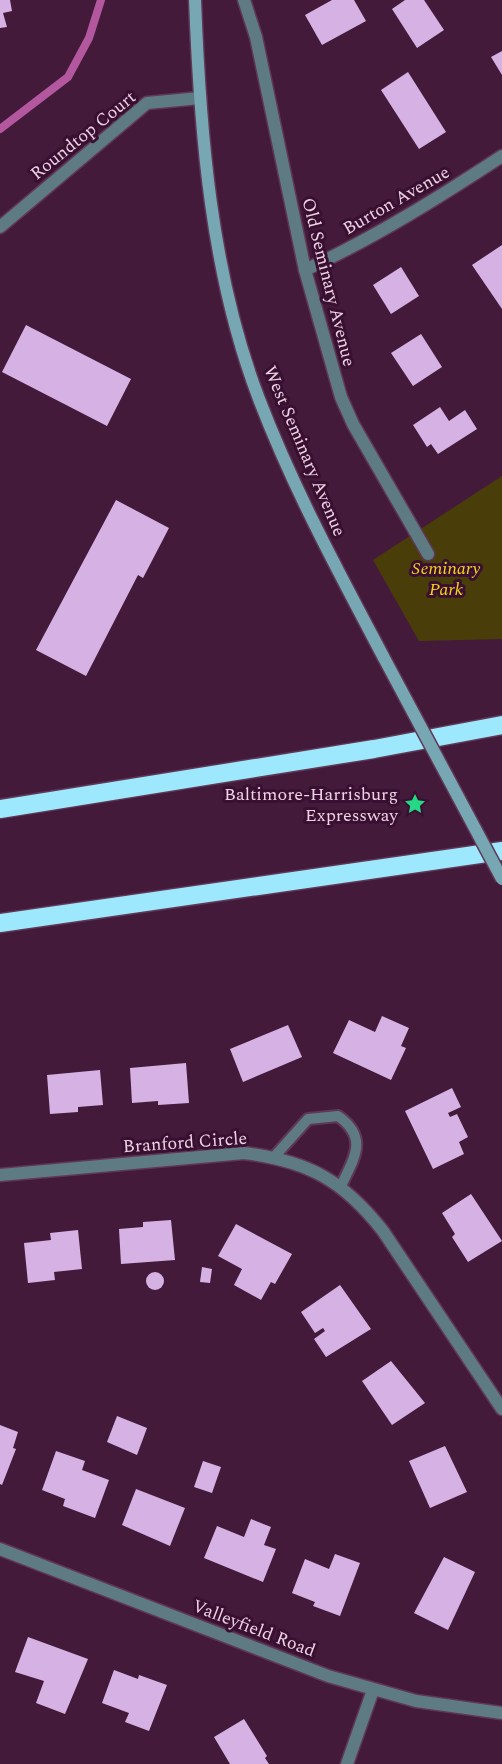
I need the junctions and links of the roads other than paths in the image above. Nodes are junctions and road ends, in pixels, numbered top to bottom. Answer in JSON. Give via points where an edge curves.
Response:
{"nodes":[{"id":1,"x":195,"y":0,"type":"edge"},
{"id":2,"x":244,"y":0,"type":"edge"},
{"id":3,"x":200,"y":98,"type":"junction"},
{"id":4,"x":502,"y":156,"type":"edge"},
{"id":5,"x":0,"y":227,"type":"edge"},
{"id":6,"x":305,"y":270,"type":"junction"},
{"id":7,"x":428,"y":554,"type":"dead end"},
{"id":8,"x":502,"y":725,"type":"edge"},
{"id":9,"x":0,"y":809,"type":"edge"},
{"id":10,"x":502,"y":851,"type":"edge"},
{"id":11,"x":502,"y":879,"type":"edge"},
{"id":12,"x":0,"y":923,"type":"edge"},
{"id":13,"x":274,"y":1157,"type":"junction"},
{"id":14,"x":0,"y":1175,"type":"edge"},
{"id":15,"x":342,"y":1186,"type":"junction"},
{"id":16,"x":502,"y":1409,"type":"edge"},
{"id":17,"x":0,"y":1549,"type":"edge"},
{"id":18,"x":373,"y":1690,"type":"junction"},
{"id":19,"x":502,"y":1713,"type":"edge"},
{"id":20,"x":347,"y":1764,"type":"edge"}],
"edges":[{"from":1,"to":3,"type":"main road","name":"West Seminary Avenue"},
{"from":2,"to":6,"type":"street","name":"Old Seminary Avenue","via":[[256,37]]},
{"from":3,"to":5,"type":"street","name":"Roundtop Court","via":[[147,103]]},
{"from":3,"to":11,"type":"main road","name":"West Seminary Avenue","bridge":true,"via":[[226,281],[258,398],[310,513]]},
{"from":4,"to":6,"type":"street","name":"Burton Avenue","via":[[416,210]]},
{"from":6,"to":7,"type":"street","name":"Old Seminary Avenue","via":[[341,397]]},
{"from":8,"to":9,"type":"highway"},
{"from":10,"to":12,"type":"highway"},
{"from":13,"to":14,"type":"street","name":"Branford Circle","via":[[244,1153],[213,1155]]},
{"from":13,"to":15,"type":"street","name":"Branford Circle","via":[[322,1173]]},
{"from":13,"to":15,"type":"lane","via":[[308,1119],[338,1116],[350,1125],[357,1152]]},
{"from":15,"to":16,"type":"street","name":"Branford Circle","via":[[383,1231]]},
{"from":17,"to":18,"type":"street","name":"Valleyfield Road"},
{"from":18,"to":19,"type":"street","name":"Valleyfield Road","via":[[416,1701]]},
{"from":18,"to":20,"type":"street"}]}
